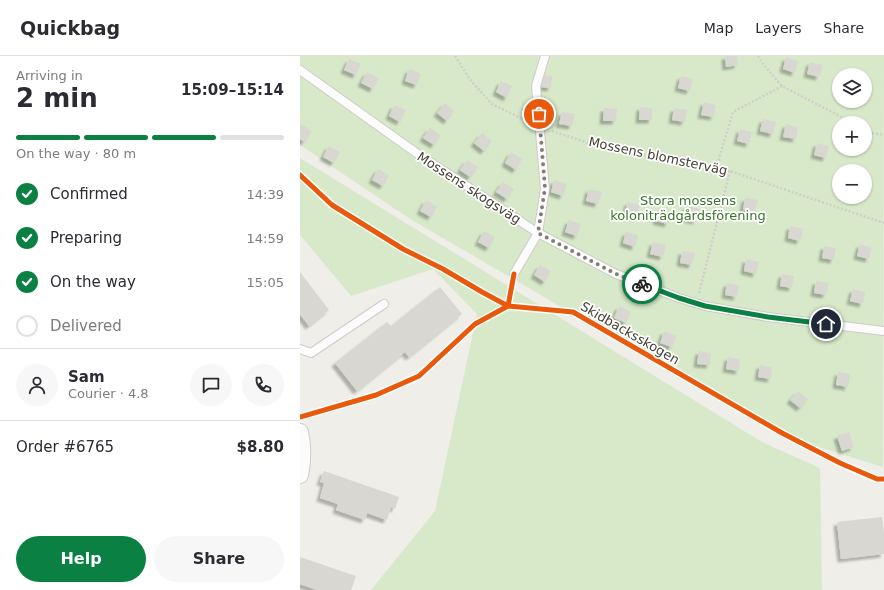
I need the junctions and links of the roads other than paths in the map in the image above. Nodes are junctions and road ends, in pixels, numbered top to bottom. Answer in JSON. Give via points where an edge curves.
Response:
{"nodes":[{"id":1,"x":545,"y":56,"type":"edge"},
{"id":2,"x":300,"y":70,"type":"edge"},
{"id":3,"x":538,"y":233,"type":"junction"},
{"id":4,"x":514,"y":274,"type":"dead end"},
{"id":5,"x":384,"y":304,"type":"dead end"},
{"id":6,"x":884,"y":331,"type":"edge"},
{"id":7,"x":300,"y":349,"type":"edge"},
{"id":8,"x":300,"y":432,"type":"edge"},
{"id":9,"x":300,"y":475,"type":"edge"}],
"edges":[{"from":1,"to":3,"type":"lane","via":[[536,86],[545,188]]},
{"from":2,"to":3,"type":"lane","name":"Mossens skogsväg","via":[[414,152]]},
{"from":3,"to":4,"type":"lane"},
{"from":3,"to":6,"type":"lane","name":"Mossens skogsväg","via":[[616,274],[705,306],[768,317]]},
{"from":5,"to":7,"type":"lane","via":[[311,353]]},
{"from":8,"to":9,"type":"street"}]}
